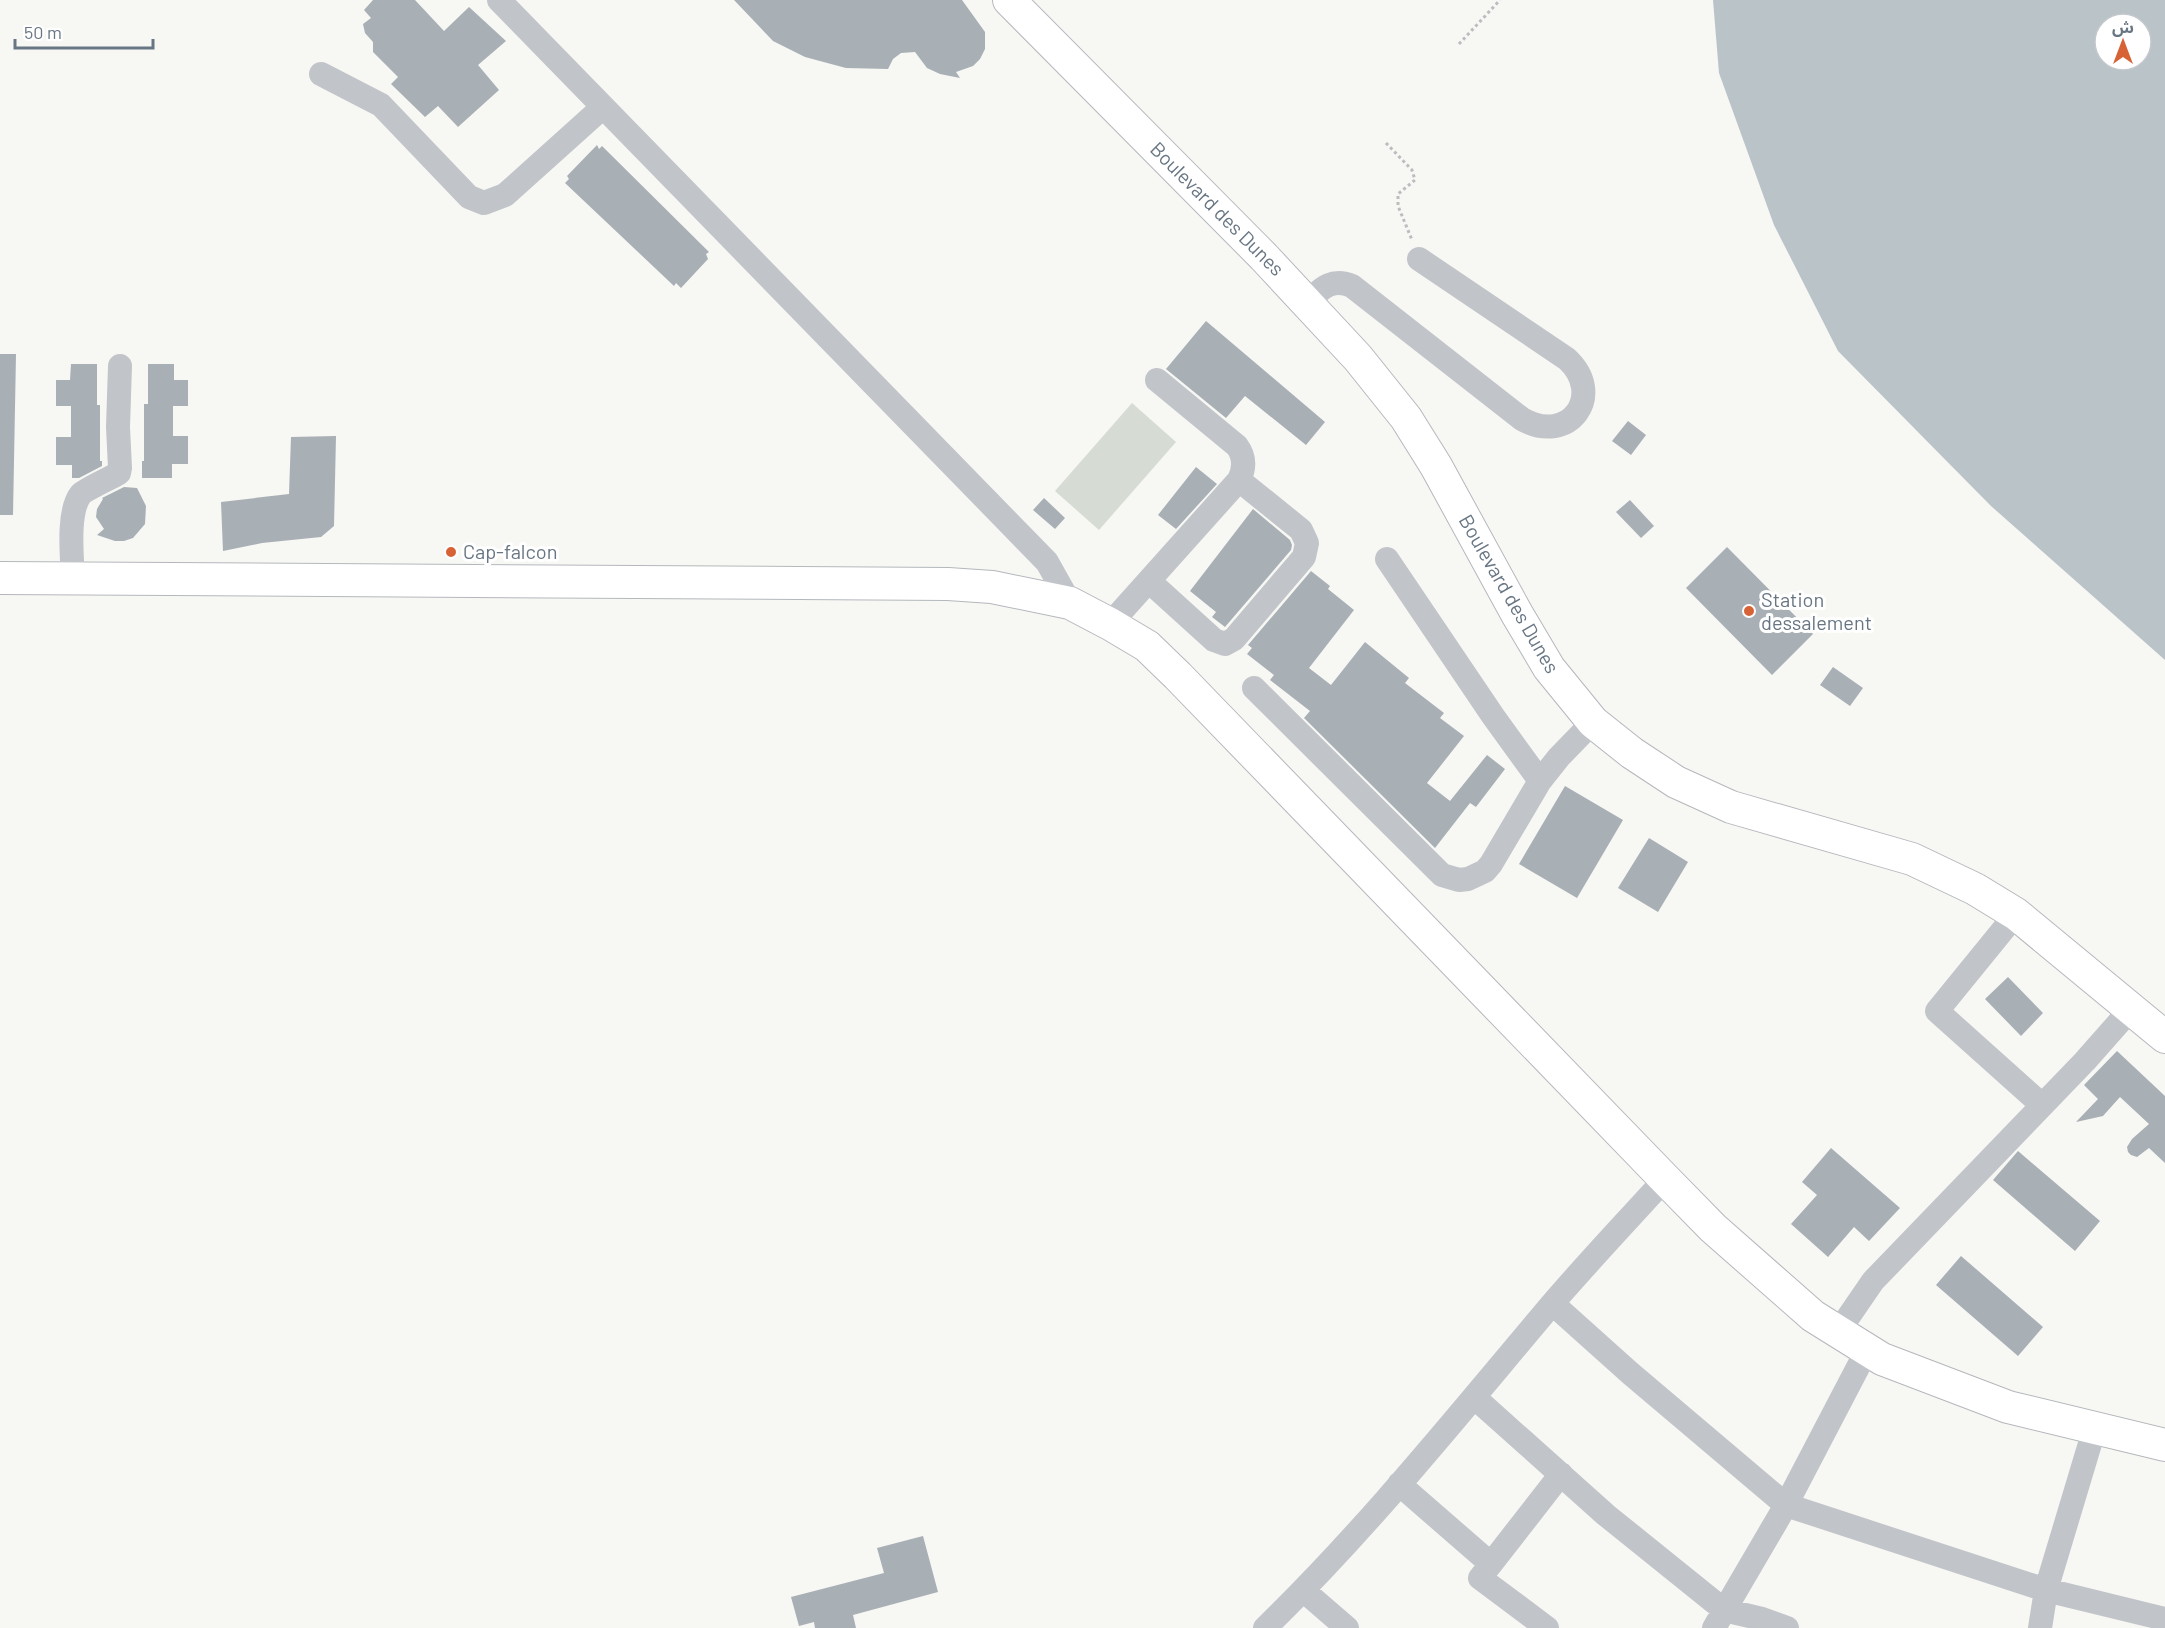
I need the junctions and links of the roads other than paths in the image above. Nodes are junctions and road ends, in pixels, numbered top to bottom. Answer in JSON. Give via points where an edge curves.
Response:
{"nodes":[{"id":1,"x":499,"y":0,"type":"edge"},
{"id":2,"x":1010,"y":0,"type":"edge"},
{"id":3,"x":321,"y":74,"type":"dead end"},
{"id":4,"x":603,"y":106,"type":"junction"},
{"id":5,"x":1419,"y":259,"type":"road end"},
{"id":6,"x":1307,"y":302,"type":"junction"},
{"id":7,"x":120,"y":366,"type":"dead end"},
{"id":8,"x":1157,"y":380,"type":"dead end"},
{"id":9,"x":1239,"y":480,"type":"junction"},
{"id":10,"x":1387,"y":559,"type":"dead end"},
{"id":11,"x":0,"y":578,"type":"edge"},
{"id":12,"x":74,"y":579,"type":"junction"},
{"id":13,"x":1150,"y":582,"type":"junction"},
{"id":14,"x":1070,"y":603,"type":"junction"},
{"id":15,"x":1110,"y":624,"type":"junction"},
{"id":16,"x":1254,"y":688,"type":"dead end"},
{"id":17,"x":1593,"y":722,"type":"junction"},
{"id":18,"x":1540,"y":781,"type":"junction"},
{"id":19,"x":2016,"y":914,"type":"junction"},
{"id":20,"x":2130,"y":1010,"type":"junction"},
{"id":21,"x":2165,"y":1037,"type":"edge"},
{"id":22,"x":2042,"y":1105,"type":"junction"},
{"id":23,"x":1665,"y":1179,"type":"junction"},
{"id":24,"x":1553,"y":1304,"type":"junction"},
{"id":25,"x":1838,"y":1332,"type":"junction"},
{"id":26,"x":1867,"y":1350,"type":"junction"},
{"id":27,"x":1474,"y":1397,"type":"junction"},
{"id":28,"x":2095,"y":1427,"type":"junction"},
{"id":29,"x":2165,"y":1445,"type":"edge"},
{"id":30,"x":1561,"y":1474,"type":"junction"},
{"id":31,"x":1399,"y":1484,"type":"junction"},
{"id":32,"x":1786,"y":1505,"type":"junction"},
{"id":33,"x":1491,"y":1564,"type":"junction"},
{"id":34,"x":1303,"y":1590,"type":"junction"},
{"id":35,"x":2046,"y":1590,"type":"junction"},
{"id":36,"x":1719,"y":1619,"type":"edge"},
{"id":37,"x":2165,"y":1619,"type":"edge"},
{"id":38,"x":1265,"y":1628,"type":"edge"},
{"id":39,"x":1347,"y":1628,"type":"edge"},
{"id":40,"x":1547,"y":1628,"type":"edge"},
{"id":41,"x":1787,"y":1628,"type":"edge"},
{"id":42,"x":2040,"y":1628,"type":"edge"}],
"edges":[{"from":1,"to":4,"type":"street"},
{"from":2,"to":6,"type":"main road","name":"Boulevard des Dunes"},
{"from":3,"to":4,"type":"street","via":[[381,105],[469,197],[484,202],[505,195]]},
{"from":4,"to":14,"type":"street","via":[[1047,562]]},
{"from":5,"to":6,"type":"street","via":[[1577,368],[1584,394],[1572,418],[1547,428],[1522,419],[1352,286],[1338,282],[1326,285]]},
{"from":6,"to":17,"type":"main road","name":"Boulevard des Dunes","via":[[1406,418],[1549,668]]},
{"from":7,"to":12,"type":"street","via":[[119,473],[82,492],[75,506]]},
{"from":8,"to":9,"type":"street","via":[[1237,446],[1244,463]]},
{"from":9,"to":13,"type":"street"},
{"from":9,"to":13,"type":"street","via":[[1301,530],[1307,550],[1234,639],[1225,644],[1214,640]]},
{"from":10,"to":18,"type":"street"},
{"from":11,"to":12,"type":"main road"},
{"from":12,"to":14,"type":"main road","via":[[948,584],[992,587]]},
{"from":13,"to":15,"type":"street"},
{"from":14,"to":15,"type":"main road"},
{"from":15,"to":23,"type":"main road","via":[[1147,646],[1178,676]]},
{"from":16,"to":18,"type":"street","via":[[1450,879],[1468,879],[1485,871]]},
{"from":17,"to":18,"type":"street"},
{"from":17,"to":19,"type":"main road","name":"Boulevard des Dunes","via":[[1676,782],[1731,807],[1912,859]]},
{"from":19,"to":20,"type":"main road","name":"Boulevard des Dunes"},
{"from":19,"to":22,"type":"street","via":[[1937,1011]]},
{"from":20,"to":21,"type":"main road","name":"Boulevard des Dunes"},
{"from":20,"to":22,"type":"street"},
{"from":22,"to":25,"type":"street","via":[[1873,1281]]},
{"from":23,"to":24,"type":"street"},
{"from":23,"to":25,"type":"main road","via":[[1713,1228],[1813,1316]]},
{"from":24,"to":27,"type":"street"},
{"from":24,"to":32,"type":"street"},
{"from":25,"to":26,"type":"main road"},
{"from":26,"to":28,"type":"main road","via":[[2008,1407]]},
{"from":26,"to":32,"type":"street"},
{"from":27,"to":30,"type":"street"},
{"from":27,"to":31,"type":"street"},
{"from":28,"to":29,"type":"main road"},
{"from":28,"to":35,"type":"street"},
{"from":30,"to":33,"type":"street"},
{"from":30,"to":36,"type":"street"},
{"from":31,"to":33,"type":"street"},
{"from":31,"to":34,"type":"street"},
{"from":32,"to":35,"type":"street"},
{"from":32,"to":36,"type":"street"},
{"from":33,"to":40,"type":"street","via":[[1480,1578]]},
{"from":34,"to":38,"type":"street"},
{"from":34,"to":39,"type":"street"},
{"from":35,"to":37,"type":"street"},
{"from":35,"to":42,"type":"street"},
{"from":36,"to":41,"type":"street","via":[[1762,1619]]}]}
